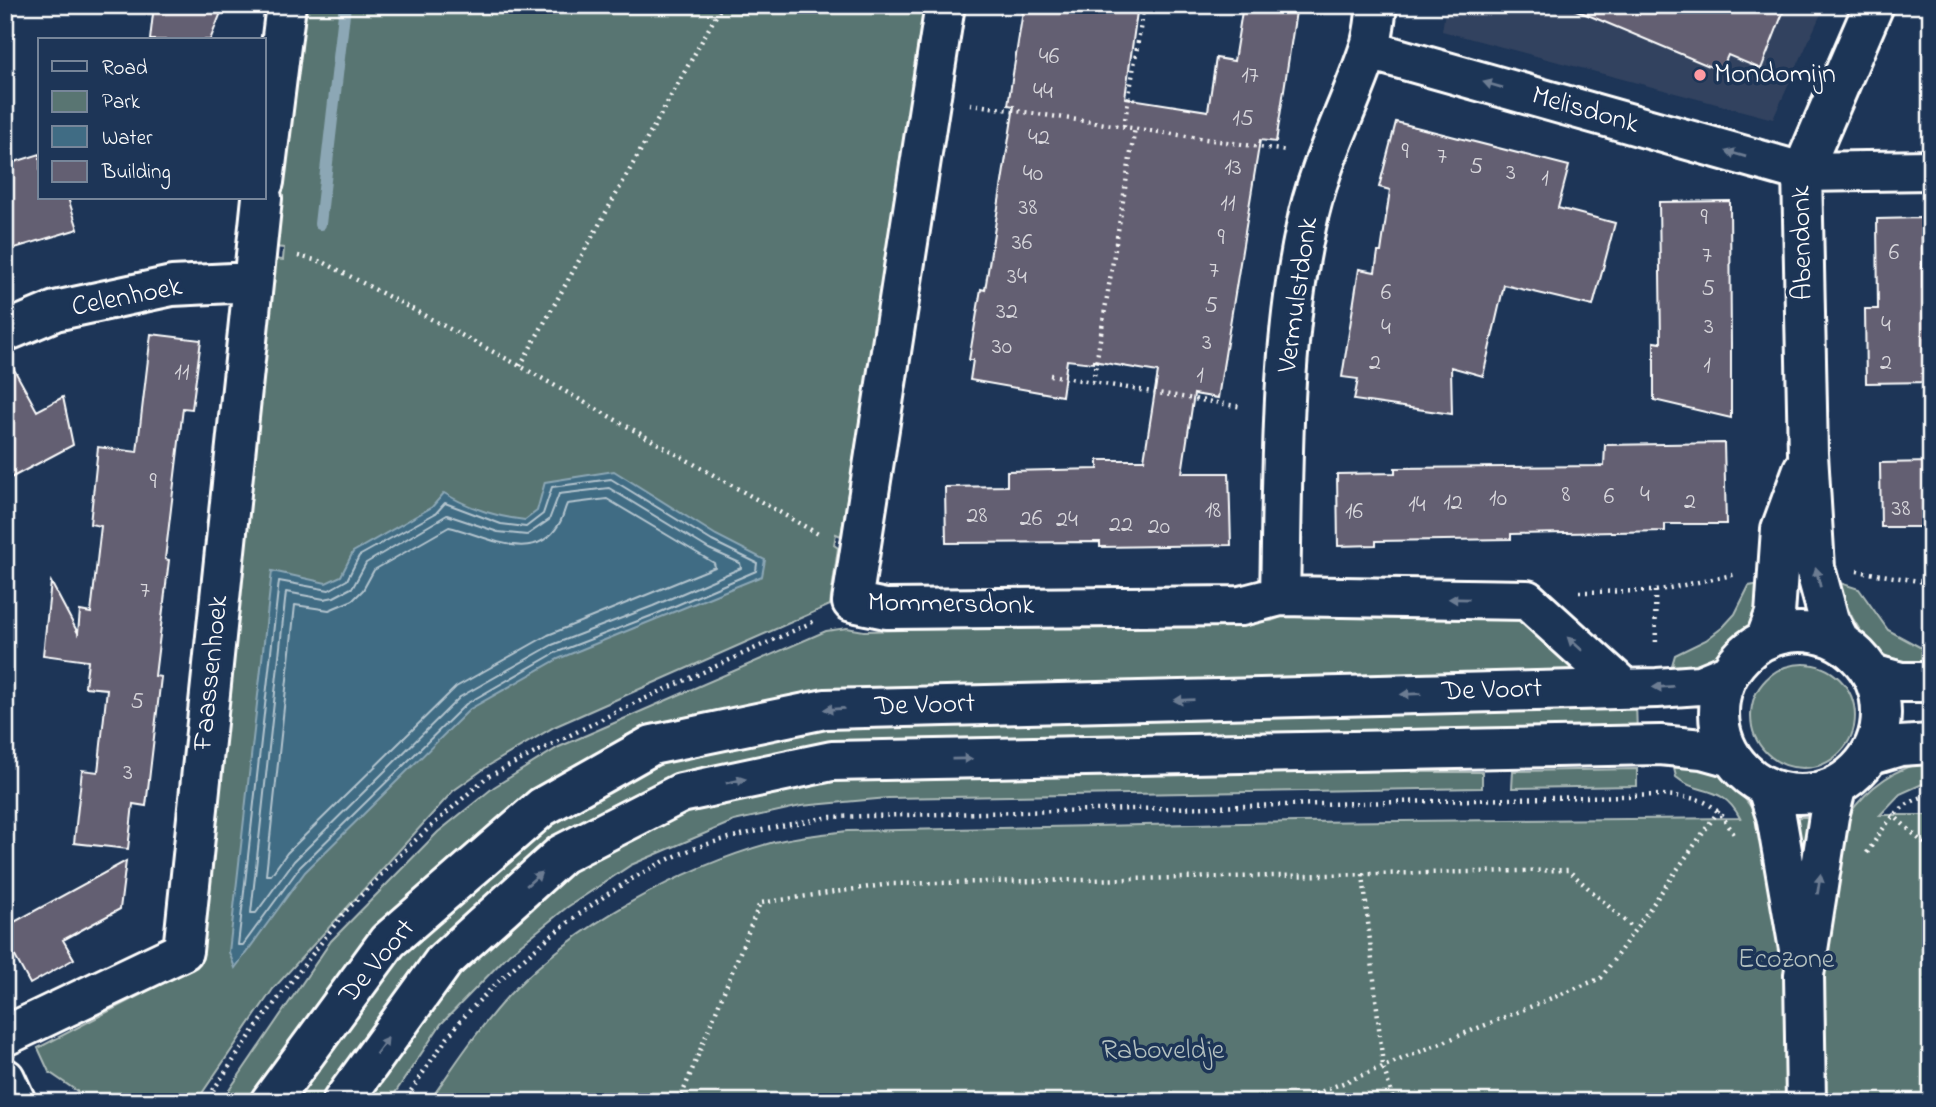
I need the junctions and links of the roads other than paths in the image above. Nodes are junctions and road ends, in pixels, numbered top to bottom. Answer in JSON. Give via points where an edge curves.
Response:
{"nodes":[{"id":1,"x":286,"y":5,"type":"edge"},
{"id":2,"x":945,"y":5,"type":"edge"},
{"id":3,"x":1377,"y":5,"type":"edge"},
{"id":4,"x":1874,"y":5,"type":"edge"},
{"id":5,"x":1369,"y":50,"type":"junction"},
{"id":6,"x":266,"y":166,"type":"edge"},
{"id":7,"x":1931,"y":170,"type":"edge"},
{"id":8,"x":1801,"y":173,"type":"junction"},
{"id":9,"x":262,"y":200,"type":"edge"},
{"id":10,"x":254,"y":266,"type":"junction"},
{"id":11,"x":5,"y":332,"type":"edge"},
{"id":12,"x":1808,"y":454,"type":"junction"},
{"id":13,"x":1280,"y":596,"type":"junction"},
{"id":14,"x":1766,"y":638,"type":"junction"},
{"id":15,"x":1840,"y":641,"type":"junction"},
{"id":16,"x":1729,"y":673,"type":"junction"},
{"id":17,"x":1872,"y":674,"type":"junction"},
{"id":18,"x":1931,"y":682,"type":"edge"},
{"id":19,"x":1624,"y":688,"type":"junction"},
{"id":20,"x":1931,"y":744,"type":"edge"},
{"id":21,"x":1870,"y":755,"type":"junction"},
{"id":22,"x":1731,"y":757,"type":"junction"},
{"id":23,"x":1837,"y":785,"type":"junction"},
{"id":24,"x":1767,"y":788,"type":"junction"},
{"id":25,"x":1804,"y":975,"type":"junction"},
{"id":26,"x":5,"y":1036,"type":"edge"},
{"id":27,"x":1806,"y":1100,"type":"edge"},
{"id":28,"x":270,"y":1102,"type":"edge"},
{"id":29,"x":342,"y":1102,"type":"edge"}],
"edges":[{"from":1,"to":6,"type":"street"},
{"from":2,"to":13,"type":"street","name":"Mommersdonk","via":[[852,602],[886,609],[1241,606]]},
{"from":3,"to":5,"type":"street","name":"Vermulstdonk"},
{"from":4,"to":8,"type":"street","name":"Abendonk"},
{"from":8,"to":5,"type":"street","name":"Melisdonk","one_way":true},
{"from":5,"to":13,"type":"street","name":"Vermulstdonk","via":[[1326,156],[1306,225],[1284,415]]},
{"from":7,"to":8,"type":"street","name":"Melisdonk"},
{"from":8,"to":12,"type":"street","name":"Abendonk"},
{"from":9,"to":10,"type":"street","name":"Faassenhoek"},
{"from":10,"to":11,"type":"street","name":"Celenhoek","via":[[55,311]]},
{"from":10,"to":26,"type":"street","name":"Faassenhoek","via":[[183,951]]},
{"from":12,"to":14,"type":"street","name":"Abendonk","via":[[1781,529],[1775,614]]},
{"from":15,"to":12,"type":"street","name":"Abendonk","one_way":true,"via":[[1829,620],[1815,569]]},
{"from":19,"to":13,"type":"street","name":"Mommersdonk","one_way":true,"via":[[1527,600]]},
{"from":14,"to":15,"type":"street","name":"De Voort","via":[[1804,631]]},
{"from":14,"to":16,"type":"street","name":"De Voort","via":[[1751,647]]},
{"from":15,"to":17,"type":"street","name":"De Voort"},
{"from":16,"to":19,"type":"street","name":"De Voort","one_way":true,"via":[[1700,685]]},
{"from":16,"to":22,"type":"street","name":"De Voort","via":[[1718,716]]},
{"from":17,"to":18,"type":"street","via":[[1902,682]]},
{"from":17,"to":21,"type":"street","name":"De Voort","via":[[1881,715]]},
{"from":19,"to":28,"type":"street","name":"De Voort","one_way":true,"via":[[825,709],[652,745],[542,807],[388,941]]},
{"from":20,"to":21,"type":"street","via":[[1900,746]]},
{"from":21,"to":23,"type":"street","name":"De Voort","via":[[1850,778]]},
{"from":22,"to":24,"type":"street","name":"De Voort"},
{"from":29,"to":22,"type":"street","name":"De Voort","one_way":true,"via":[[444,961],[562,854],[681,793],[832,761],[1660,745]]},
{"from":23,"to":24,"type":"street","name":"De Voort","via":[[1815,794]]},
{"from":25,"to":23,"type":"street","one_way":true},
{"from":24,"to":25,"type":"street"},
{"from":25,"to":27,"type":"street"}]}
